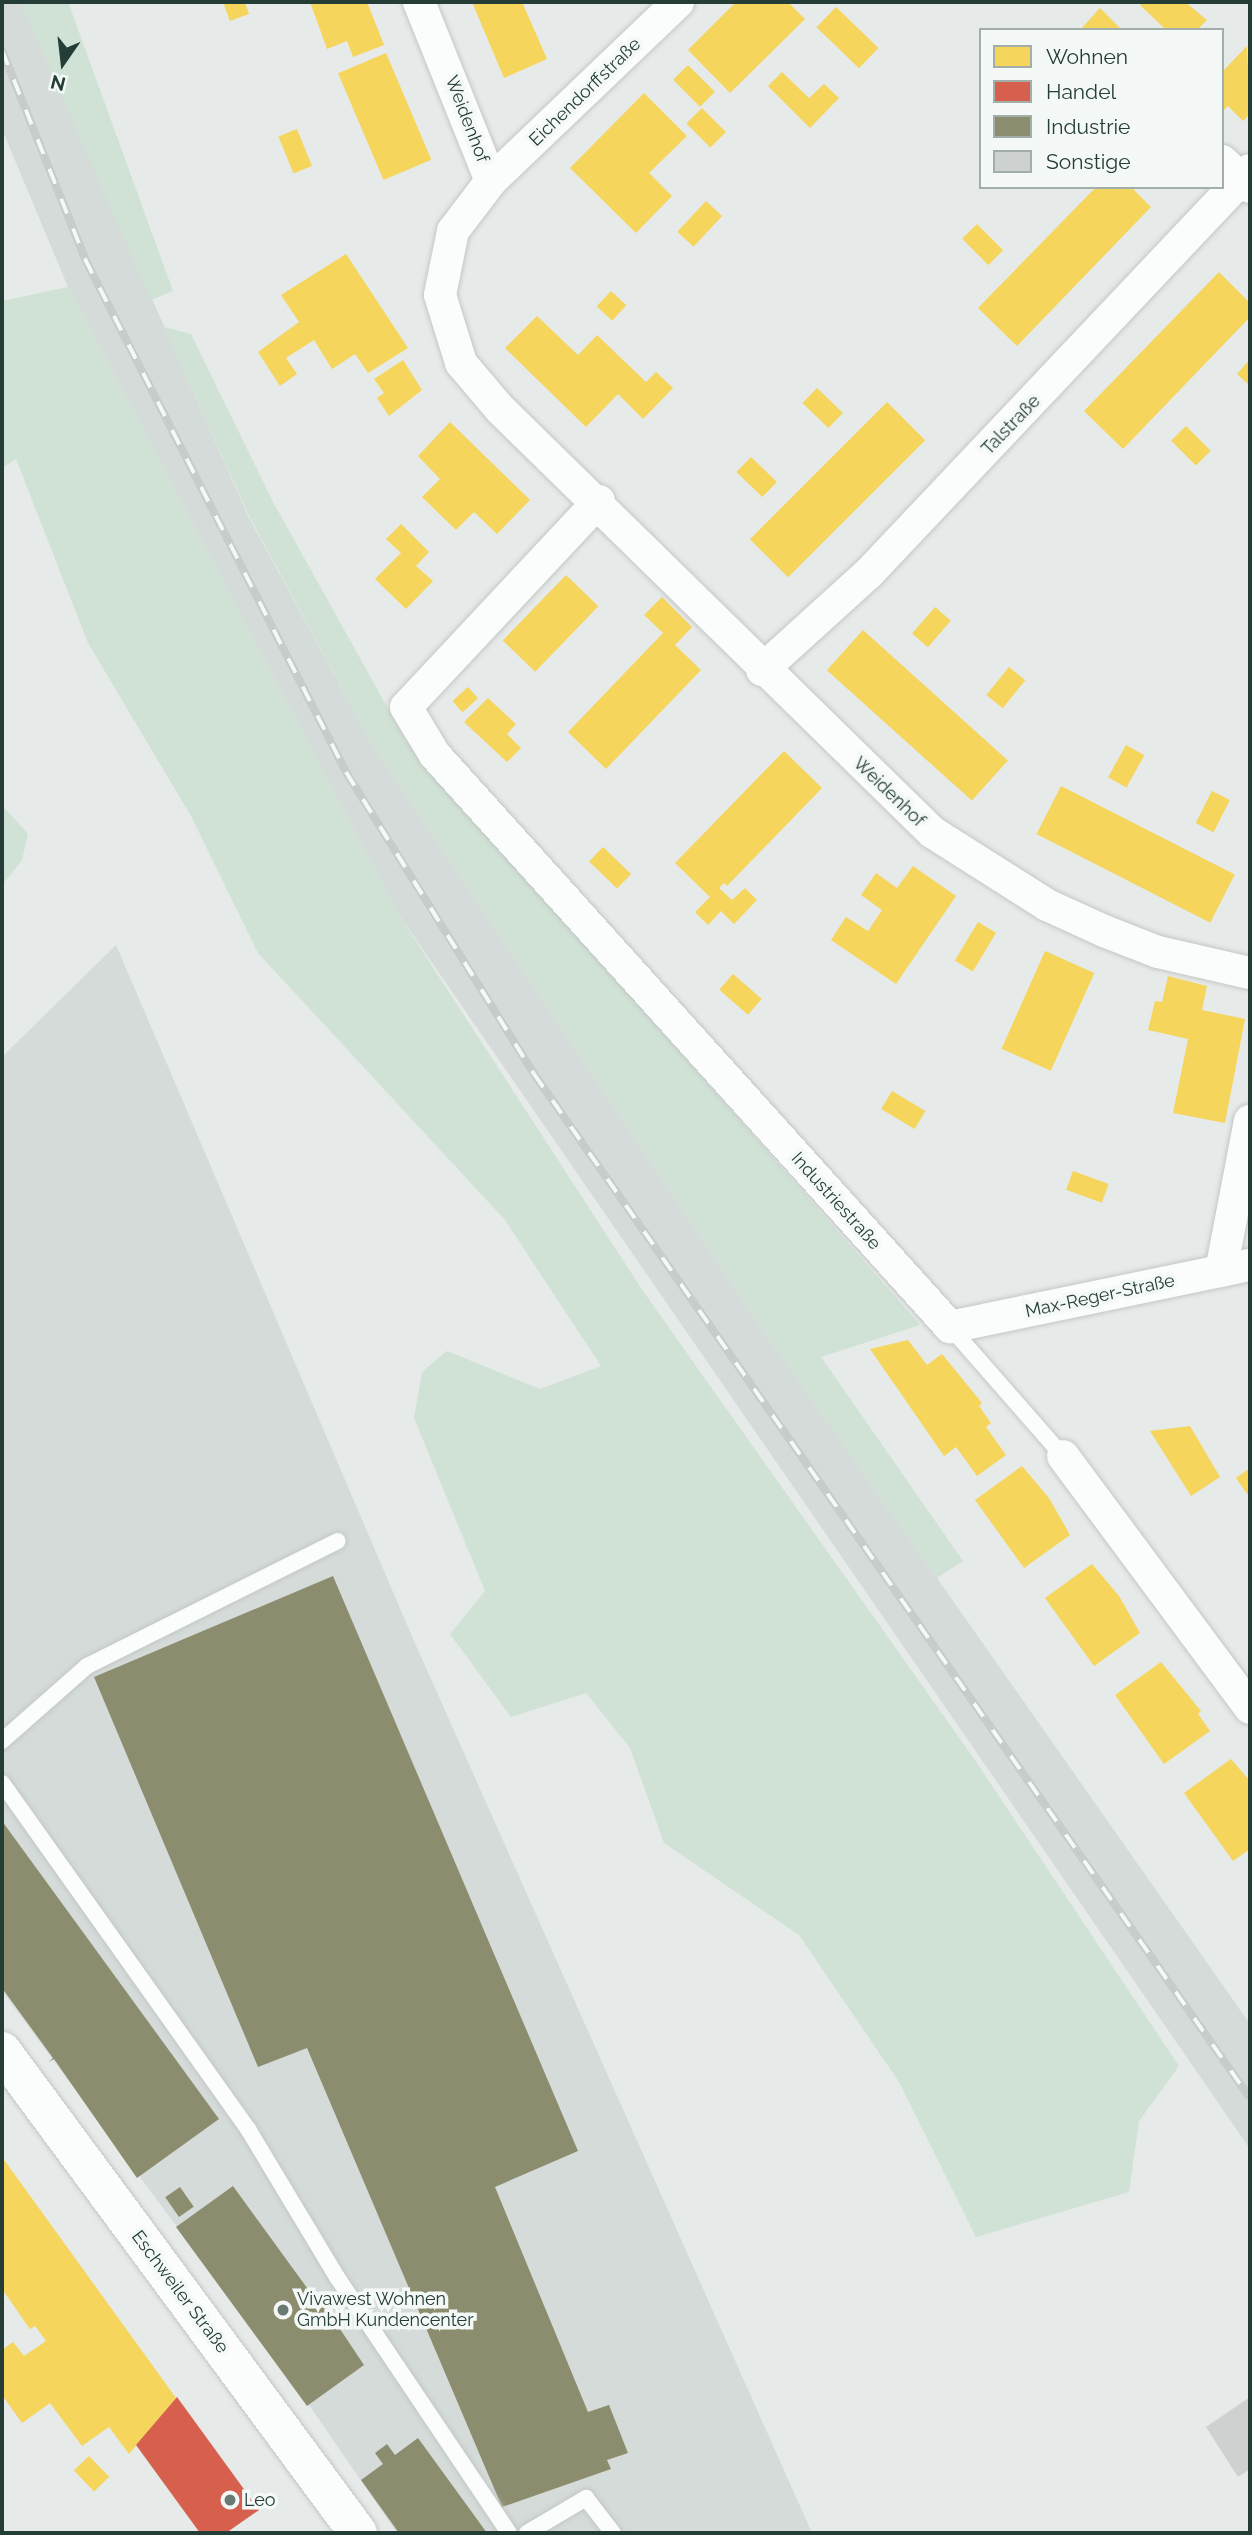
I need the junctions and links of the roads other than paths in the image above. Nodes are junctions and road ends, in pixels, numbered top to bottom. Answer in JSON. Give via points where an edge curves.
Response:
{"nodes":[{"id":1,"x":419,"y":2,"type":"edge"},
{"id":2,"x":678,"y":2,"type":"edge"},
{"id":3,"x":1241,"y":174,"type":"edge"},
{"id":4,"x":491,"y":181,"type":"junction"},
{"id":5,"x":599,"y":502,"type":"junction"},
{"id":6,"x":762,"y":670,"type":"junction"},
{"id":7,"x":1250,"y":973,"type":"edge"},
{"id":8,"x":1250,"y":1121,"type":"edge"},
{"id":9,"x":1236,"y":1268,"type":"edge"},
{"id":10,"x":950,"y":1327,"type":"junction"},
{"id":11,"x":1063,"y":1456,"type":"joint"},
{"id":12,"x":338,"y":1541,"type":"dead end"},
{"id":13,"x":1250,"y":1708,"type":"edge"},
{"id":14,"x":2,"y":1741,"type":"edge"},
{"id":15,"x":2,"y":1783,"type":"edge"},
{"id":16,"x":2,"y":2051,"type":"edge"},
{"id":17,"x":358,"y":2533,"type":"edge"},
{"id":18,"x":509,"y":2533,"type":"edge"},
{"id":19,"x":527,"y":2533,"type":"edge"},
{"id":20,"x":612,"y":2533,"type":"edge"}],
"edges":[{"from":1,"to":4,"type":"street","name":"Weidenhof"},
{"from":2,"to":4,"type":"street","name":"Eichendorffstraße"},
{"from":3,"to":6,"type":"street","name":"Talstraße","via":[[868,574]]},
{"from":4,"to":5,"type":"street","name":"Weidenhof","via":[[453,230],[440,295],[461,363],[500,409]]},
{"from":5,"to":6,"type":"street","name":"Weidenhof"},
{"from":5,"to":10,"type":"street","name":"Industriestraße","via":[[406,706],[435,755]]},
{"from":6,"to":7,"type":"street","name":"Weidenhof","via":[[932,832],[1047,905],[1158,952]]},
{"from":8,"to":9,"type":"street"},
{"from":9,"to":10,"type":"street","name":"Max-Reger-Straße"},
{"from":10,"to":11,"type":"lane","name":"Industriestraße"},
{"from":11,"to":13,"type":"street","name":"Industriestraße"},
{"from":12,"to":14,"type":"lane","via":[[87,1666]]},
{"from":15,"to":18,"type":"lane","via":[[248,2129],[337,2277]]},
{"from":16,"to":17,"type":"street","name":"Eschweiler Straße"},
{"from":19,"to":20,"type":"lane","via":[[586,2498]]}]}
